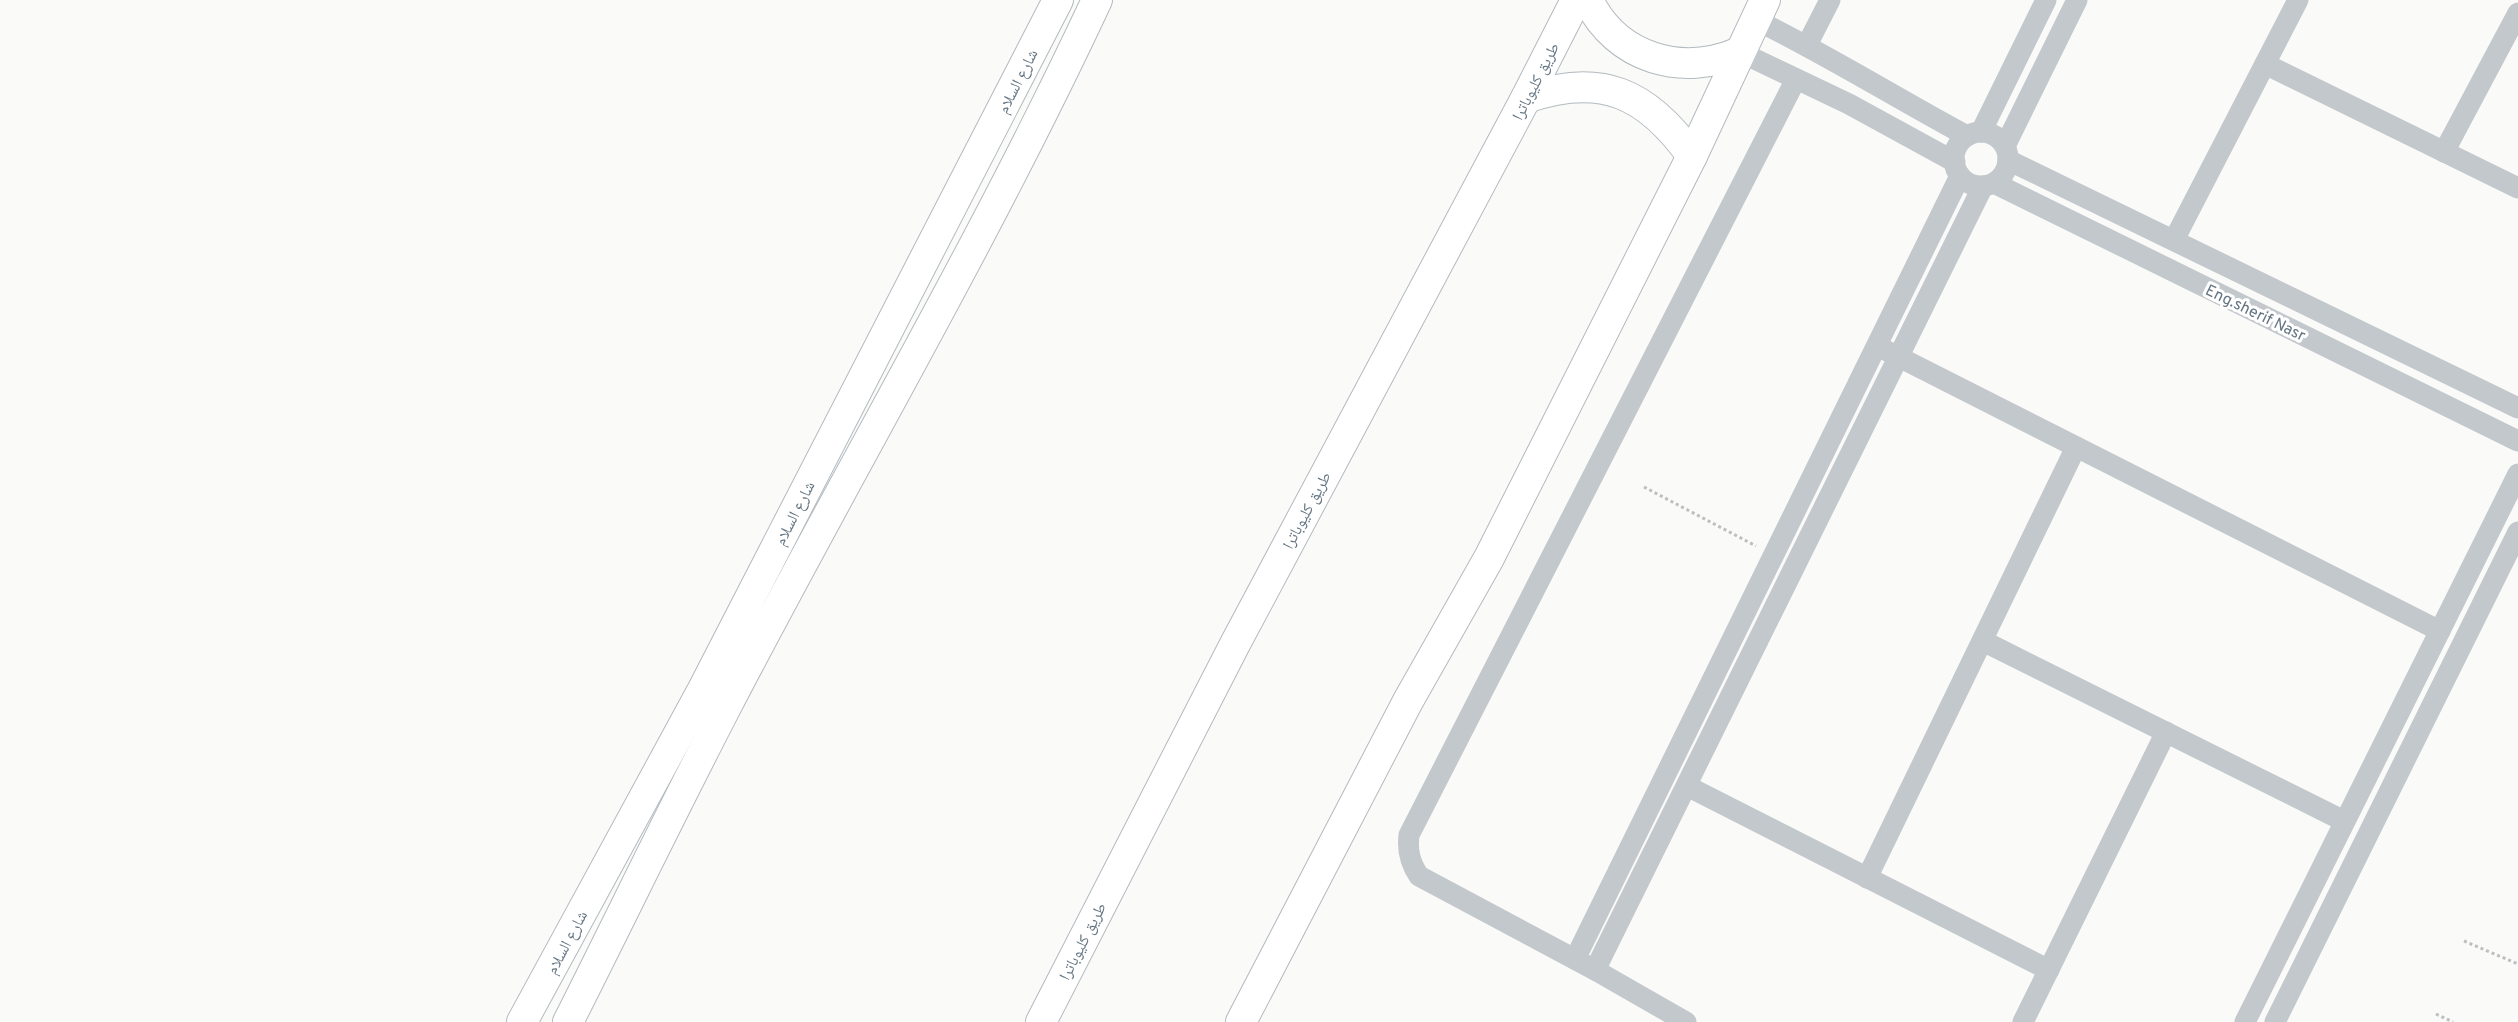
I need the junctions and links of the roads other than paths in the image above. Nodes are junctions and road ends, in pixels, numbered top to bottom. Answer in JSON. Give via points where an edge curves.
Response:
{"nodes":[{"id":1,"x":1058,"y":0,"type":"edge"},
{"id":2,"x":1096,"y":0,"type":"edge"},
{"id":3,"x":1576,"y":0,"type":"edge"},
{"id":4,"x":1588,"y":0,"type":"edge"},
{"id":5,"x":1830,"y":0,"type":"edge"},
{"id":6,"x":2046,"y":0,"type":"edge"},
{"id":7,"x":2077,"y":0,"type":"edge"},
{"id":8,"x":2298,"y":0,"type":"edge"},
{"id":9,"x":1761,"y":10,"type":"edge"},
{"id":10,"x":2518,"y":13,"type":"edge"},
{"id":11,"x":1808,"y":45,"type":"junction"},
{"id":12,"x":1740,"y":52,"type":"junction"},
{"id":13,"x":2265,"y":64,"type":"junction"},
{"id":14,"x":1861,"y":78,"type":"junction"},
{"id":15,"x":1796,"y":79,"type":"junction"},
{"id":16,"x":1526,"y":98,"type":"junction"},
{"id":17,"x":1849,"y":104,"type":"junction"},
{"id":18,"x":1974,"y":134,"type":"junction"},
{"id":19,"x":2444,"y":152,"type":"junction"},
{"id":20,"x":2007,"y":153,"type":"junction"},
{"id":21,"x":1692,"y":156,"type":"junction"},
{"id":22,"x":1957,"y":169,"type":"junction"},
{"id":23,"x":1988,"y":185,"type":"junction"},
{"id":24,"x":2518,"y":188,"type":"edge"},
{"id":25,"x":2174,"y":240,"type":"junction"},
{"id":26,"x":2354,"y":328,"type":"junction"},
{"id":27,"x":1875,"y":346,"type":"junction"},
{"id":28,"x":2341,"y":354,"type":"junction"},
{"id":29,"x":1897,"y":357,"type":"junction"},
{"id":30,"x":2518,"y":408,"type":"edge"},
{"id":31,"x":2518,"y":441,"type":"edge"},
{"id":32,"x":2076,"y":447,"type":"junction"},
{"id":33,"x":2518,"y":474,"type":"edge"},
{"id":34,"x":2518,"y":532,"type":"edge"},
{"id":35,"x":2440,"y":631,"type":"junction"},
{"id":36,"x":1983,"y":640,"type":"junction"},
{"id":37,"x":714,"y":699,"type":"junction"},
{"id":38,"x":2166,"y":732,"type":"junction"},
{"id":39,"x":1687,"y":786,"type":"junction"},
{"id":40,"x":1654,"y":798,"type":"junction"},
{"id":41,"x":1675,"y":810,"type":"junction"},
{"id":42,"x":2344,"y":821,"type":"junction"},
{"id":43,"x":1867,"y":878,"type":"junction"},
{"id":44,"x":1575,"y":959,"type":"junction"},
{"id":45,"x":1595,"y":970,"type":"junction"},
{"id":46,"x":2049,"y":970,"type":"junction"},
{"id":47,"x":522,"y":1022,"type":"edge"},
{"id":48,"x":568,"y":1022,"type":"edge"},
{"id":49,"x":1041,"y":1022,"type":"edge"},
{"id":50,"x":1241,"y":1022,"type":"edge"},
{"id":51,"x":1686,"y":1022,"type":"edge"},
{"id":52,"x":2023,"y":1022,"type":"edge"},
{"id":53,"x":2245,"y":1022,"type":"edge"},
{"id":54,"x":2275,"y":1022,"type":"edge"}],
"edges":[{"from":1,"to":37,"type":"main road","name":"شارع السلام"},
{"from":2,"to":37,"type":"main road","name":"شارع السلام","via":[[1018,164],[945,304]]},
{"from":3,"to":16,"type":"main road","name":"طريق كليوباترا"},
{"from":4,"to":12,"type":"main road","via":[[1618,40],[1646,56],[1694,65]]},
{"from":5,"to":11,"type":"street"},
{"from":6,"to":18,"type":"street"},
{"from":7,"to":20,"type":"street"},
{"from":8,"to":13,"type":"street"},
{"from":9,"to":11,"type":"street"},
{"from":9,"to":12,"type":"main road"},
{"from":10,"to":19,"type":"street"},
{"from":11,"to":14,"type":"street"},
{"from":12,"to":15,"type":"street"},
{"from":12,"to":21,"type":"main road"},
{"from":13,"to":19,"type":"street"},
{"from":13,"to":25,"type":"street"},
{"from":14,"to":17,"type":"street"},
{"from":14,"to":18,"type":"street"},
{"from":15,"to":17,"type":"street"},
{"from":15,"to":44,"type":"street","via":[[1408,836],[1409,859],[1419,876]]},
{"from":16,"to":21,"type":"main road","via":[[1574,87],[1610,89],[1644,106],[1680,139]]},
{"from":16,"to":49,"type":"main road","name":"طريق كليوباترا","via":[[1234,644]]},
{"from":17,"to":22,"type":"street"},
{"from":18,"to":20,"type":"street","via":[[1998,137]]},
{"from":18,"to":22,"type":"street","via":[[1957,147]]},
{"from":19,"to":24,"type":"street"},
{"from":20,"to":23,"type":"street","via":[[2003,176]]},
{"from":20,"to":25,"type":"street"},
{"from":21,"to":50,"type":"main road","via":[[1489,558],[1408,701]]},
{"from":22,"to":23,"type":"street","via":[[1972,185]]},
{"from":22,"to":27,"type":"street"},
{"from":23,"to":28,"type":"street","name":"Eng.sherif Nasr"},
{"from":23,"to":29,"type":"street"},
{"from":25,"to":26,"type":"street"},
{"from":26,"to":28,"type":"street"},
{"from":26,"to":30,"type":"street"},
{"from":27,"to":29,"type":"street"},
{"from":27,"to":40,"type":"street"},
{"from":28,"to":31,"type":"street","name":"Eng.sherif Nasr"},
{"from":29,"to":32,"type":"street"},
{"from":29,"to":39,"type":"street"},
{"from":32,"to":35,"type":"street"},
{"from":32,"to":36,"type":"street"},
{"from":33,"to":35,"type":"street"},
{"from":34,"to":54,"type":"street"},
{"from":35,"to":42,"type":"street"},
{"from":36,"to":38,"type":"street"},
{"from":36,"to":43,"type":"street"},
{"from":37,"to":47,"type":"main road","name":"شارع السلام"},
{"from":37,"to":48,"type":"main road","name":"شارع السلام"},
{"from":38,"to":42,"type":"street"},
{"from":38,"to":46,"type":"street"},
{"from":39,"to":41,"type":"street"},
{"from":39,"to":43,"type":"street"},
{"from":40,"to":41,"type":"street"},
{"from":40,"to":44,"type":"street"},
{"from":41,"to":45,"type":"street"},
{"from":42,"to":53,"type":"street"},
{"from":43,"to":46,"type":"street"},
{"from":44,"to":45,"type":"street"},
{"from":45,"to":51,"type":"street"},
{"from":46,"to":52,"type":"street"}]}
